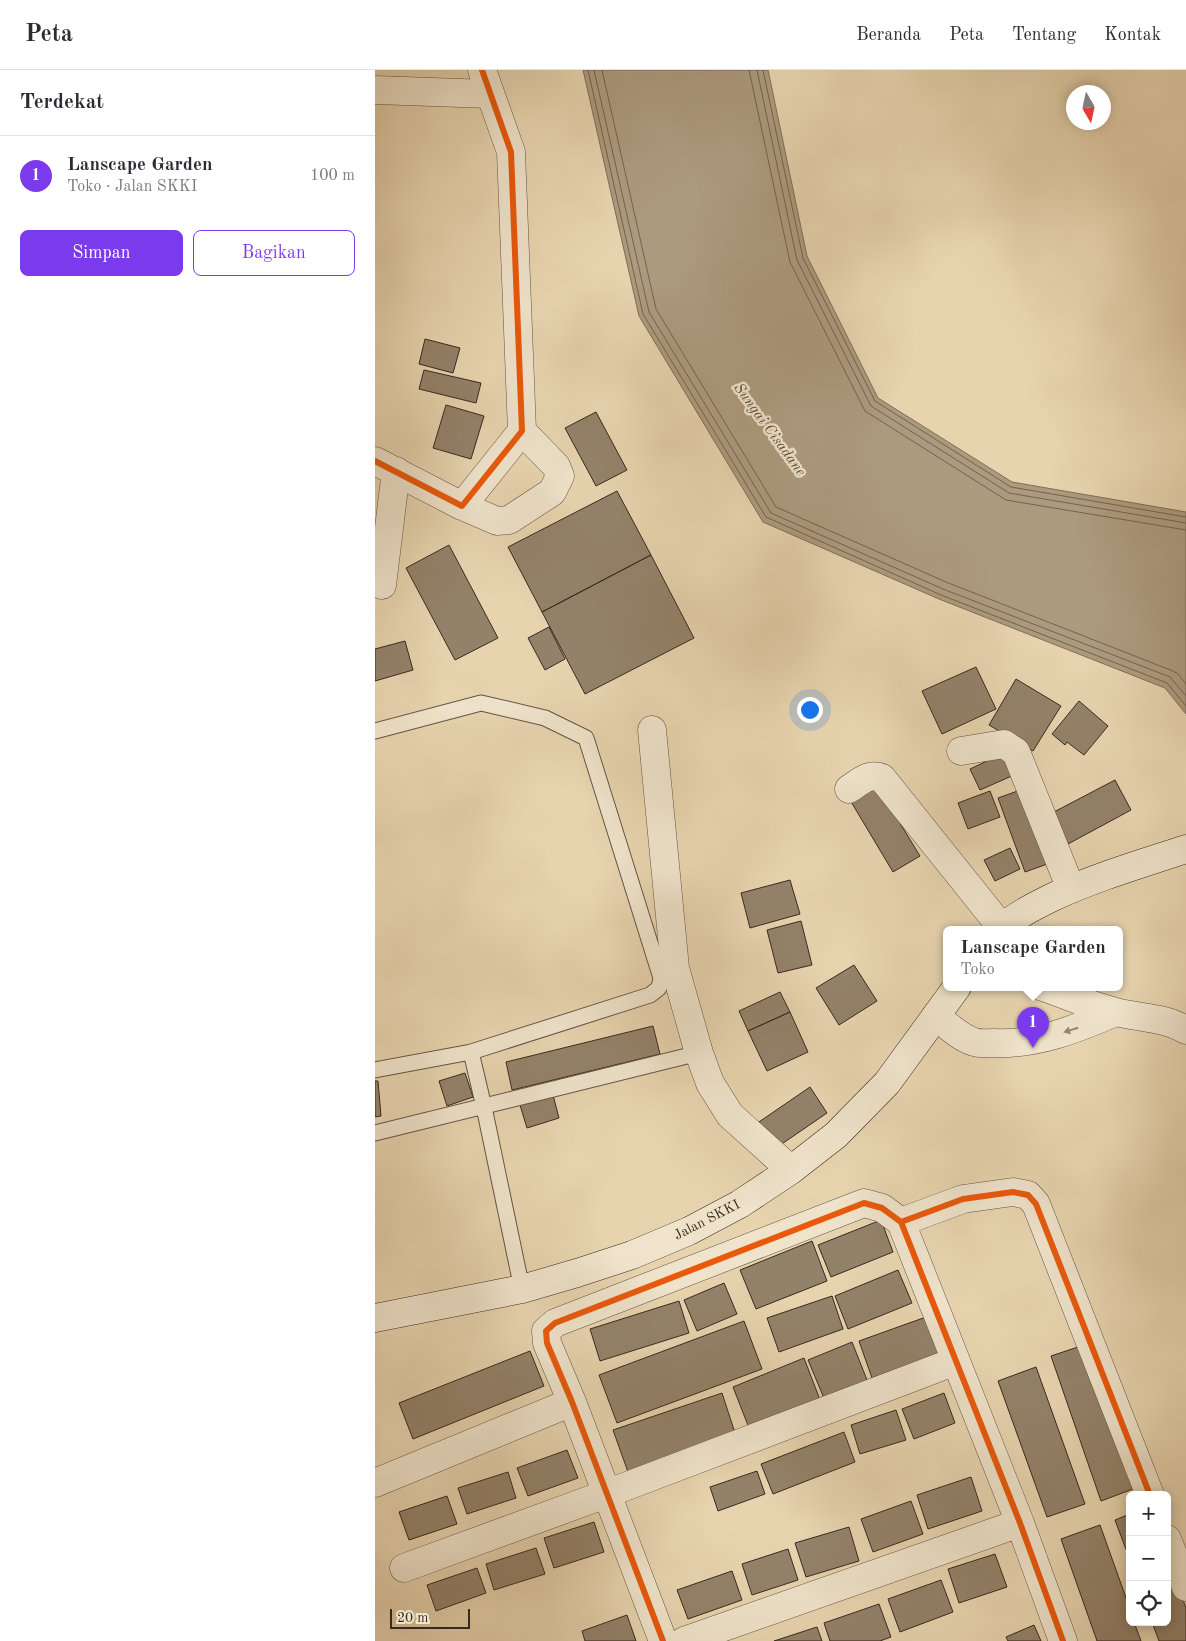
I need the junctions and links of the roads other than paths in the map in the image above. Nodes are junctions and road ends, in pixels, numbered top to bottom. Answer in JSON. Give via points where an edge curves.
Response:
{"nodes":[{"id":1,"x":486,"y":82,"type":"edge"},
{"id":2,"x":375,"y":90,"type":"edge"},
{"id":3,"x":522,"y":431,"type":"junction"},
{"id":4,"x":386,"y":466,"type":"edge"},
{"id":5,"x":463,"y":506,"type":"junction"},
{"id":6,"x":382,"y":585,"type":"dead end"},
{"id":7,"x":652,"y":730,"type":"dead end"},
{"id":8,"x":375,"y":731,"type":"edge"},
{"id":9,"x":961,"y":751,"type":"dead end"},
{"id":10,"x":849,"y":789,"type":"dead end"},
{"id":11,"x":1186,"y":849,"type":"edge"},
{"id":12,"x":1082,"y":884,"type":"junction"},
{"id":13,"x":1000,"y":926,"type":"edge"},
{"id":14,"x":1005,"y":926,"type":"edge"},
{"id":15,"x":954,"y":991,"type":"edge"},
{"id":16,"x":1055,"y":991,"type":"edge"},
{"id":17,"x":1116,"y":1012,"type":"junction"},
{"id":18,"x":936,"y":1016,"type":"junction"},
{"id":19,"x":1186,"y":1030,"type":"edge"},
{"id":20,"x":471,"y":1052,"type":"junction"},
{"id":21,"x":699,"y":1053,"type":"junction"},
{"id":22,"x":375,"y":1070,"type":"edge"},
{"id":23,"x":485,"y":1107,"type":"junction"},
{"id":24,"x":375,"y":1133,"type":"edge"},
{"id":25,"x":791,"y":1170,"type":"junction"},
{"id":26,"x":901,"y":1222,"type":"junction"},
{"id":27,"x":522,"y":1289,"type":"junction"},
{"id":28,"x":375,"y":1318,"type":"edge"},
{"id":29,"x":955,"y":1361,"type":"junction"},
{"id":30,"x":572,"y":1402,"type":"junction"},
{"id":31,"x":375,"y":1483,"type":"edge"},
{"id":32,"x":1148,"y":1491,"type":"edge"},
{"id":33,"x":606,"y":1494,"type":"junction"},
{"id":34,"x":1020,"y":1522,"type":"junction"},
{"id":35,"x":1171,"y":1549,"type":"edge"},
{"id":36,"x":404,"y":1568,"type":"dead end"},
{"id":37,"x":1186,"y":1587,"type":"edge"},
{"id":38,"x":663,"y":1641,"type":"edge"},
{"id":39,"x":684,"y":1641,"type":"edge"},
{"id":40,"x":1063,"y":1641,"type":"edge"}],
"edges":[{"from":1,"to":2,"type":"street"},
{"from":1,"to":3,"type":"street","via":[[511,152]]},
{"from":3,"to":5,"type":"street"},
{"from":3,"to":5,"type":"street","via":[[556,466],[560,476],[552,492],[509,520],[497,521]]},
{"from":4,"to":5,"type":"street"},
{"from":4,"to":6,"type":"street"},
{"from":7,"to":21,"type":"street","via":[[675,968]]},
{"from":8,"to":20,"type":"lane","via":[[481,703],[545,718],[585,738],[661,978],[659,988],[651,995]]},
{"from":9,"to":12,"type":"street","via":[[1004,744],[1016,752]]},
{"from":10,"to":13,"type":"street","via":[[869,776],[882,778]]},
{"from":11,"to":12,"type":"street"},
{"from":12,"to":14,"type":"street","via":[[1036,905]]},
{"from":15,"to":18,"type":"street","name":"Jalan SKKI"},
{"from":16,"to":17,"type":"street"},
{"from":17,"to":18,"type":"street","one_way":true,"via":[[1071,1031],[1030,1042],[999,1043],[975,1042]]},
{"from":17,"to":19,"type":"street","via":[[1155,1019]]},
{"from":18,"to":25,"type":"street","name":"Jalan SKKI","via":[[887,1084],[836,1135]]},
{"from":20,"to":22,"type":"lane"},
{"from":20,"to":23,"type":"lane"},
{"from":21,"to":23,"type":"lane"},
{"from":21,"to":25,"type":"street","via":[[710,1083],[730,1115]]},
{"from":23,"to":24,"type":"lane"},
{"from":23,"to":27,"type":"lane"},
{"from":25,"to":27,"type":"street","name":"Jalan SKKI","via":[[740,1204],[689,1231],[632,1255]]},
{"from":26,"to":29,"type":"street"},
{"from":26,"to":30,"type":"street","via":[[882,1208],[863,1203],[555,1323],[546,1331],[547,1343]]},
{"from":26,"to":32,"type":"street","via":[[963,1199],[1013,1192],[1028,1195],[1036,1204]]},
{"from":27,"to":28,"type":"street","name":"Jalan SKKI"},
{"from":29,"to":33,"type":"street"},
{"from":29,"to":34,"type":"street"},
{"from":30,"to":31,"type":"street"},
{"from":30,"to":33,"type":"street"},
{"from":33,"to":36,"type":"street"},
{"from":33,"to":38,"type":"street"},
{"from":34,"to":39,"type":"street"},
{"from":34,"to":40,"type":"street"},
{"from":35,"to":37,"type":"street"}]}
